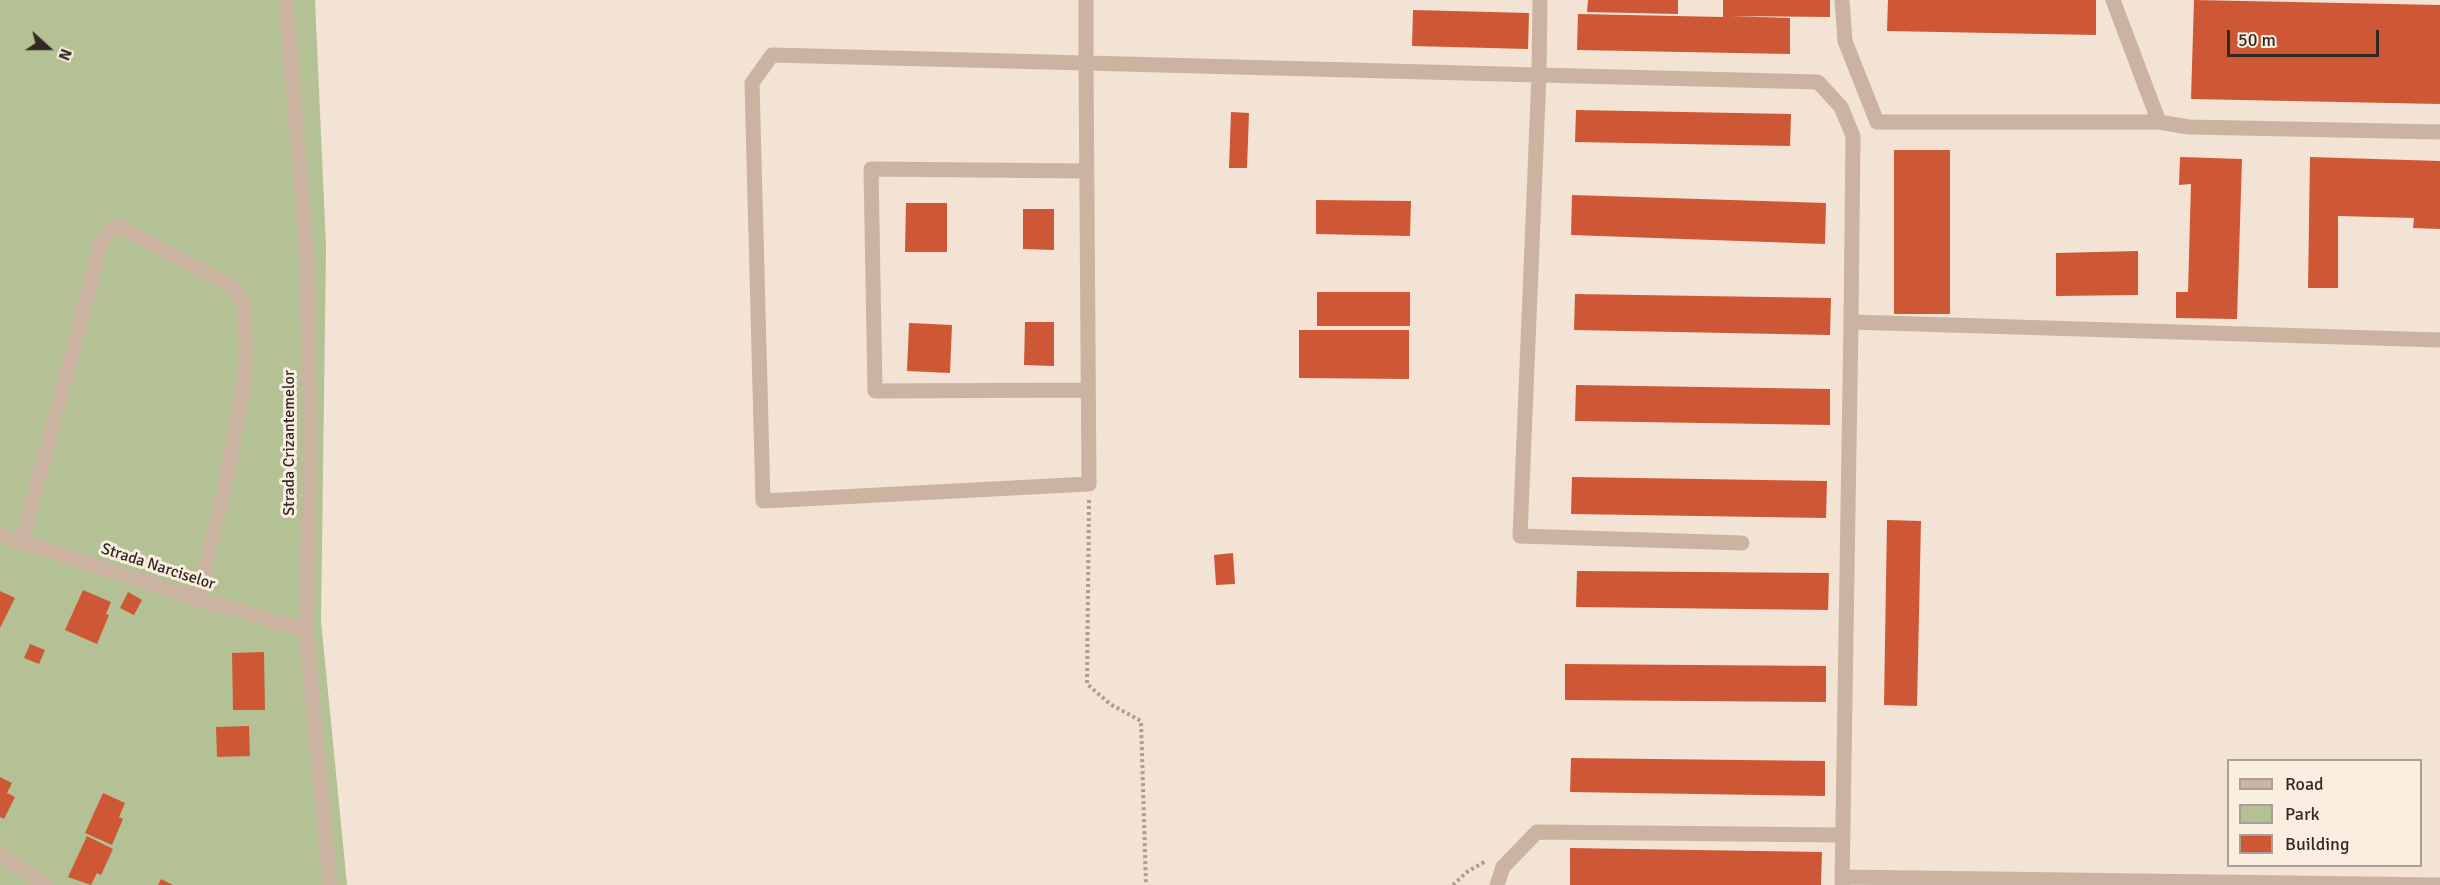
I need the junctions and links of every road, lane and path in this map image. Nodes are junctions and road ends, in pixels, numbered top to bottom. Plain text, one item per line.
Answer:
1 (286, 0) edge
2 (1086, 0) edge
3 (1540, 0) edge
4 (1842, 0) edge
5 (2113, 0) edge
6 (1086, 63) junction
7 (1539, 75) junction
8 (2159, 122) junction
9 (2440, 132) edge
10 (1087, 171) junction
11 (1851, 322) junction
12 (2440, 340) edge
13 (1088, 390) junction
14 (1089, 484) junction
15 (0, 535) edge
16 (22, 542) junction
17 (1742, 543) dead end
18 (197, 599) junction
19 (306, 630) junction
20 (1843, 835) junction
21 (0, 854) edge
22 (1842, 881) edge
23 (45, 885) edge
24 (330, 885) edge
25 (1146, 885) edge
26 (1497, 885) edge
27 (2440, 885) edge

1 - 19 street, Strada Crizantemelor
2 - 6 street
3 - 7 street
4 - 8 street
5 - 8 street
6 - 7 street
6 - 10 street
6 - 14 street
7 - 11 street
7 - 17 street
8 - 9 street
10 - 13 street
10 - 13 street
11 - 12 street
11 - 20 street
13 - 14 street
14 - 25 path
15 - 16 street, Strada Narciselor
16 - 18 street, Strada Narciselor
16 - 18 street
18 - 19 street, Strada Narciselor
19 - 24 street, Strada Crizantemelor
20 - 22 street
20 - 26 street
21 - 23 street
22 - 27 street

